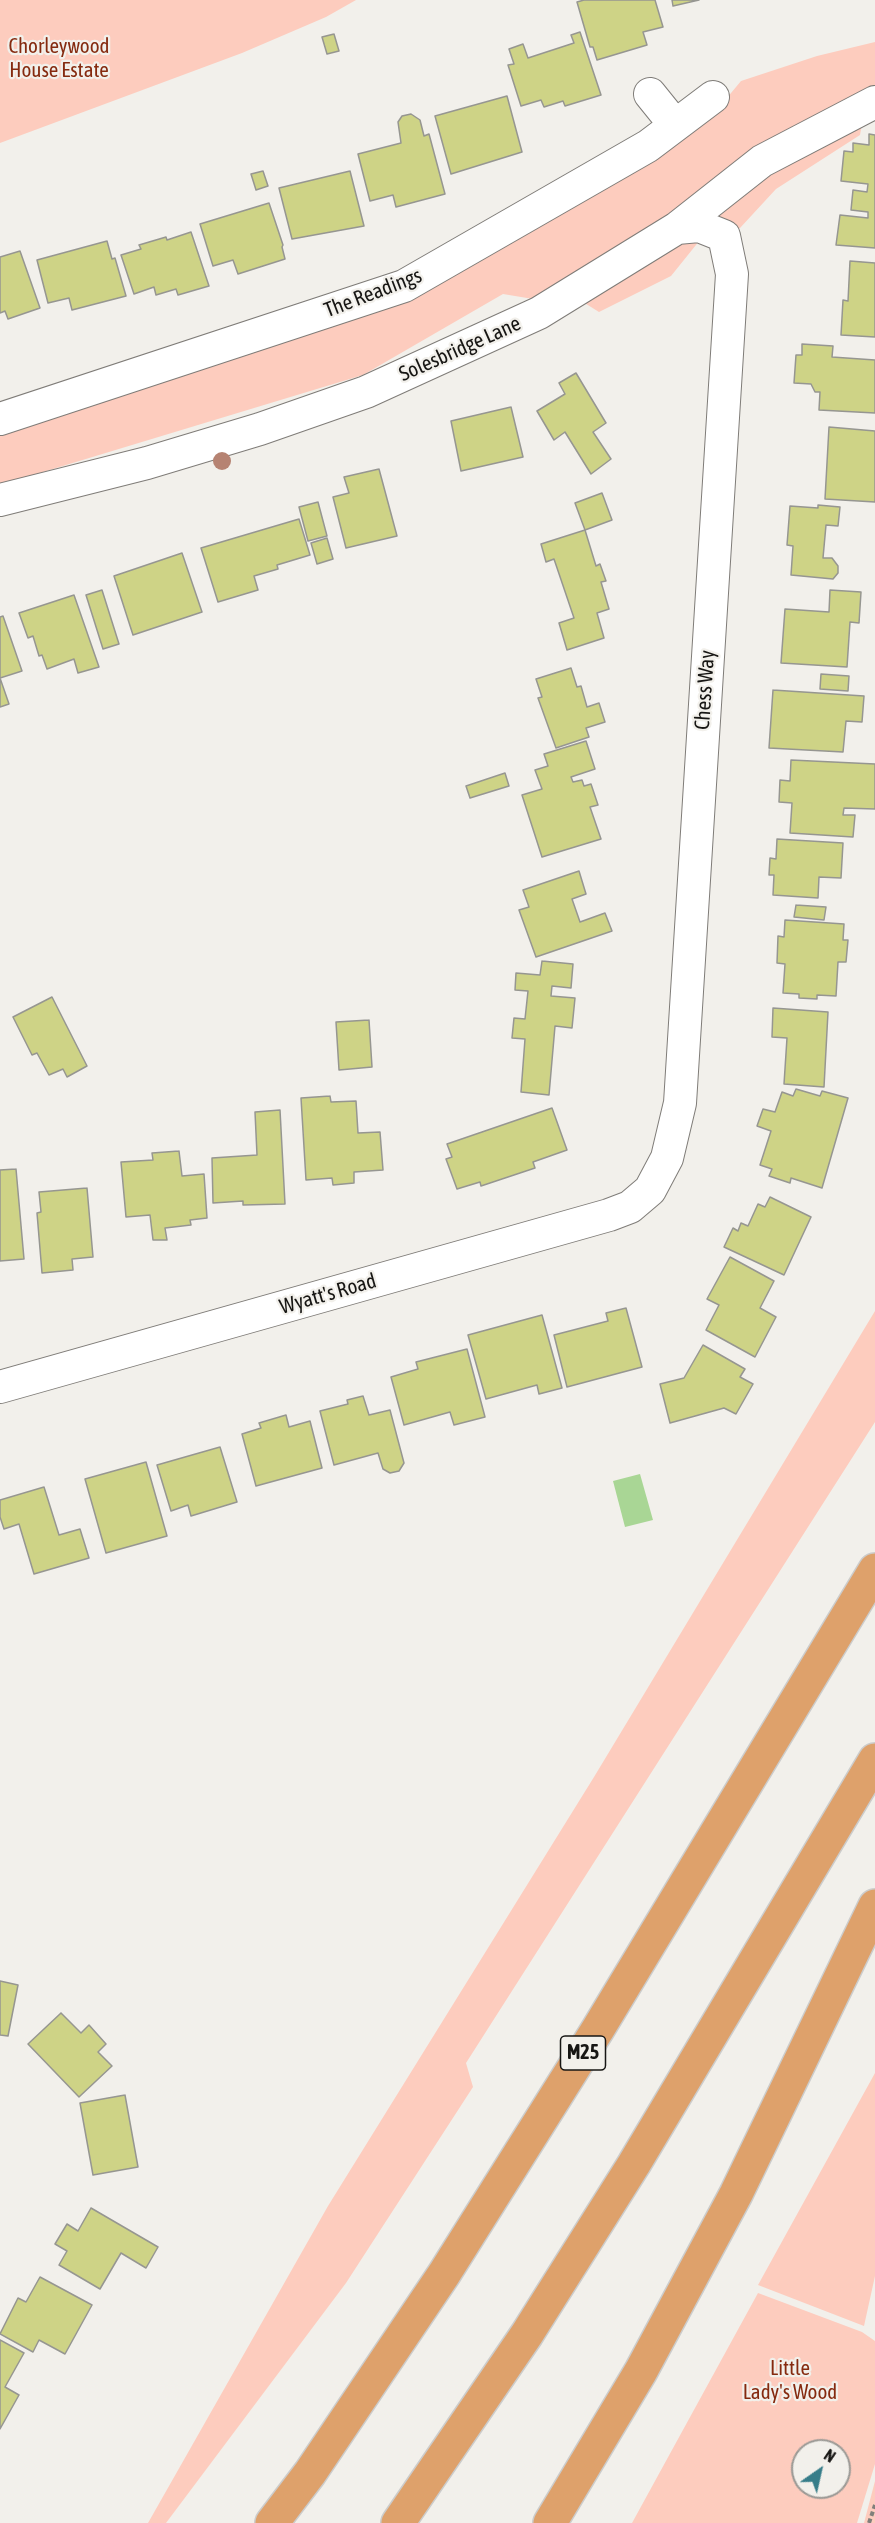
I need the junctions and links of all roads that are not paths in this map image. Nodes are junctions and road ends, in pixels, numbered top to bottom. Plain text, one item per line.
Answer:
1 (650, 94) dead end
2 (713, 97) dead end
3 (875, 102) edge
4 (675, 125) junction
5 (677, 228) junction
6 (0, 419) edge
7 (0, 500) edge
8 (650, 1190) joint
9 (0, 1387) edge
10 (875, 1570) edge
11 (875, 1760) edge
12 (875, 1906) edge
13 (272, 2523) edge
14 (398, 2523) edge
15 (550, 2523) edge

1 - 4 street
2 - 4 street, The Readings
3 - 5 street, Solesbridge Lane
4 - 6 street, The Readings
5 - 7 street, Solesbridge Lane
5 - 8 street, Chess Way
8 - 9 street, Wyatt's Road
10 - 13 highway, M25
11 - 14 highway
12 - 15 highway

